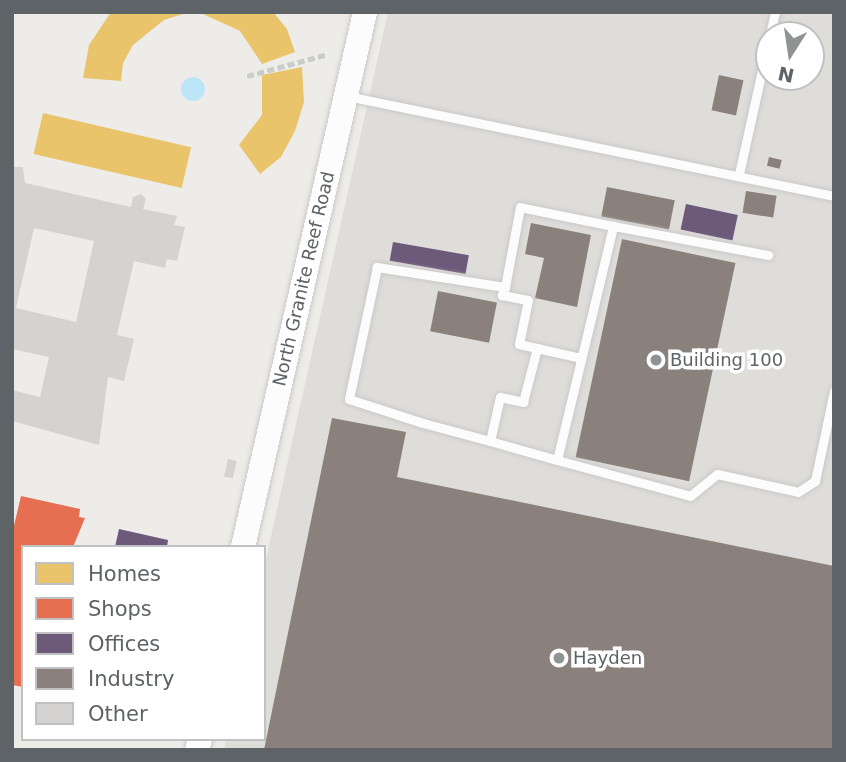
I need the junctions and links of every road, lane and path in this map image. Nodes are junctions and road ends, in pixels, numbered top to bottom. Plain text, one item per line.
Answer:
1 (365, 12) edge
2 (328, 54) dead end
3 (247, 76) dead end
4 (757, 91) edge
5 (346, 96) junction
6 (739, 174) junction
7 (834, 196) edge
8 (613, 226) junction
9 (768, 256) dead end
10 (505, 287) junction
11 (537, 348) junction
12 (581, 358) junction
13 (834, 391) edge
14 (490, 441) junction
15 (557, 460) junction
16 (243, 545) edge

1 - 5 street, North Granite Reef Road
2 - 3 path
4 - 6 lane
5 - 6 lane
5 - 16 street, North Granite Reef Road
6 - 7 lane
8 - 9 lane
8 - 10 lane
8 - 12 lane
10 - 11 lane
10 - 14 lane
11 - 12 lane
11 - 14 lane
12 - 15 lane
13 - 15 lane
14 - 15 lane

